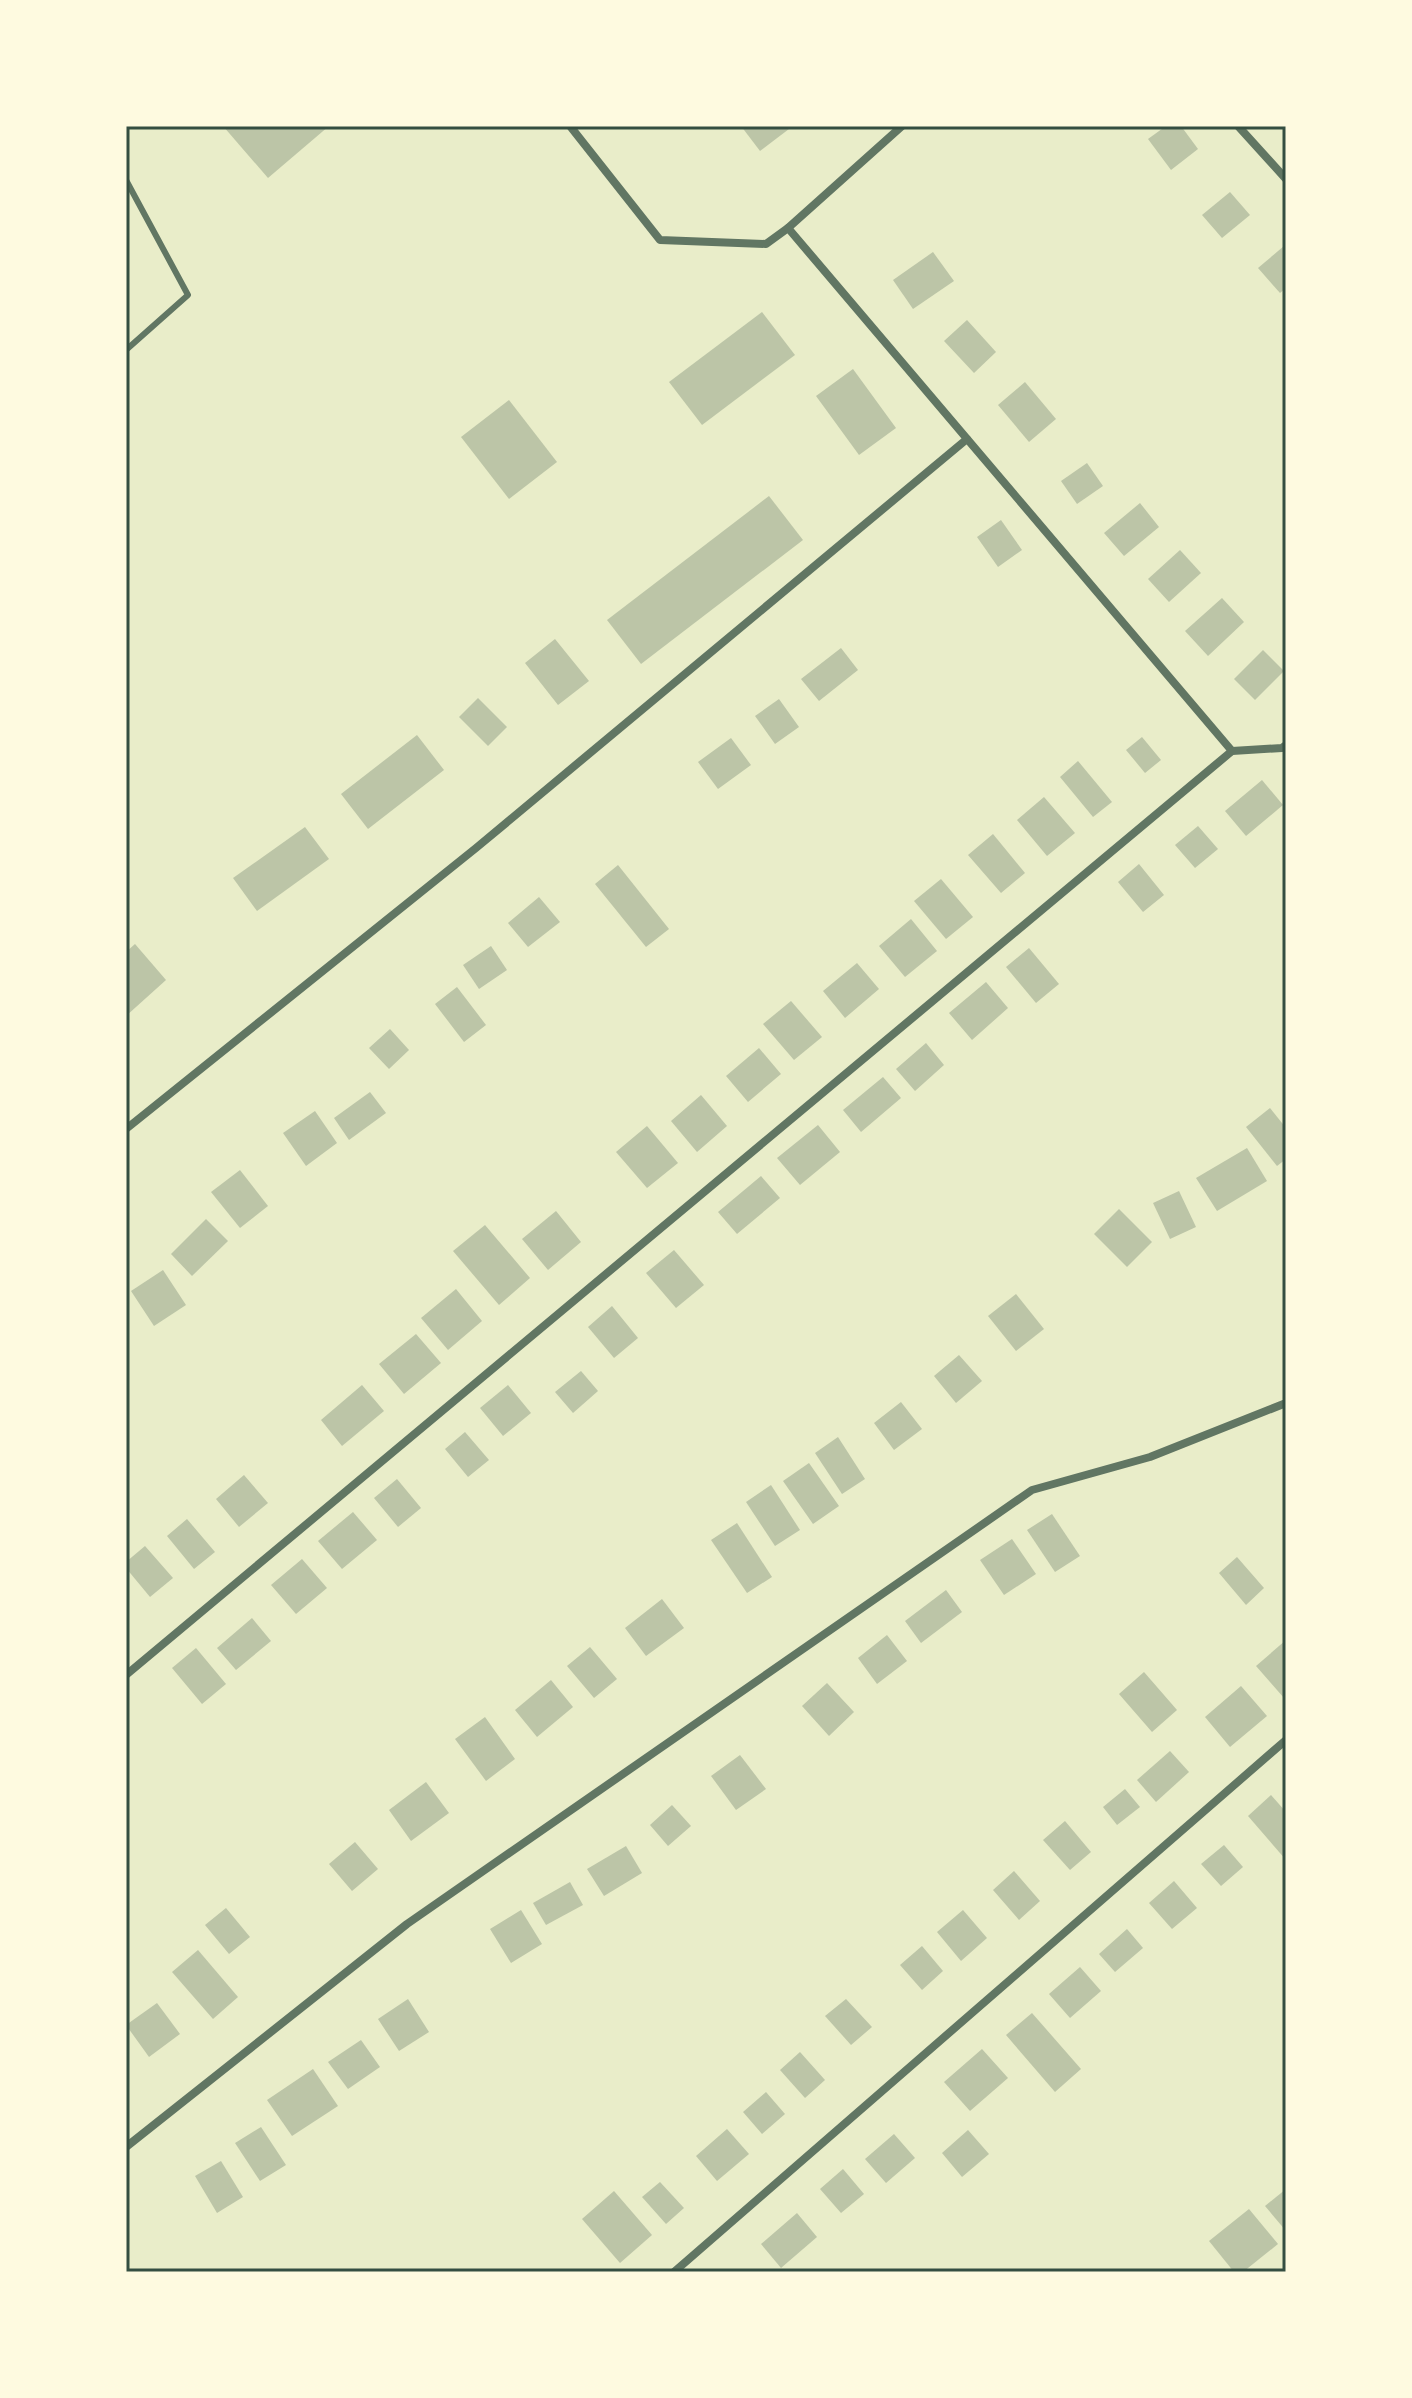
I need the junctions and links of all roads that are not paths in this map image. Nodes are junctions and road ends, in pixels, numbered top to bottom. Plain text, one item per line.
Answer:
1 (570, 126) edge
2 (902, 126) edge
3 (1238, 126) edge
4 (1286, 179) edge
5 (126, 180) edge
6 (788, 228) junction
7 (126, 350) edge
8 (967, 439) junction
9 (1286, 745) edge
10 (1232, 751) junction
11 (126, 1129) edge
12 (1286, 1403) edge
13 (126, 1675) edge
14 (1286, 1740) edge
15 (126, 2147) edge
16 (674, 2272) edge

1 - 6 street
2 - 6 street
3 - 4 street
5 - 7 lane
6 - 8 street
8 - 10 street
8 - 11 street
9 - 10 street
10 - 13 street
12 - 15 street
14 - 16 street

